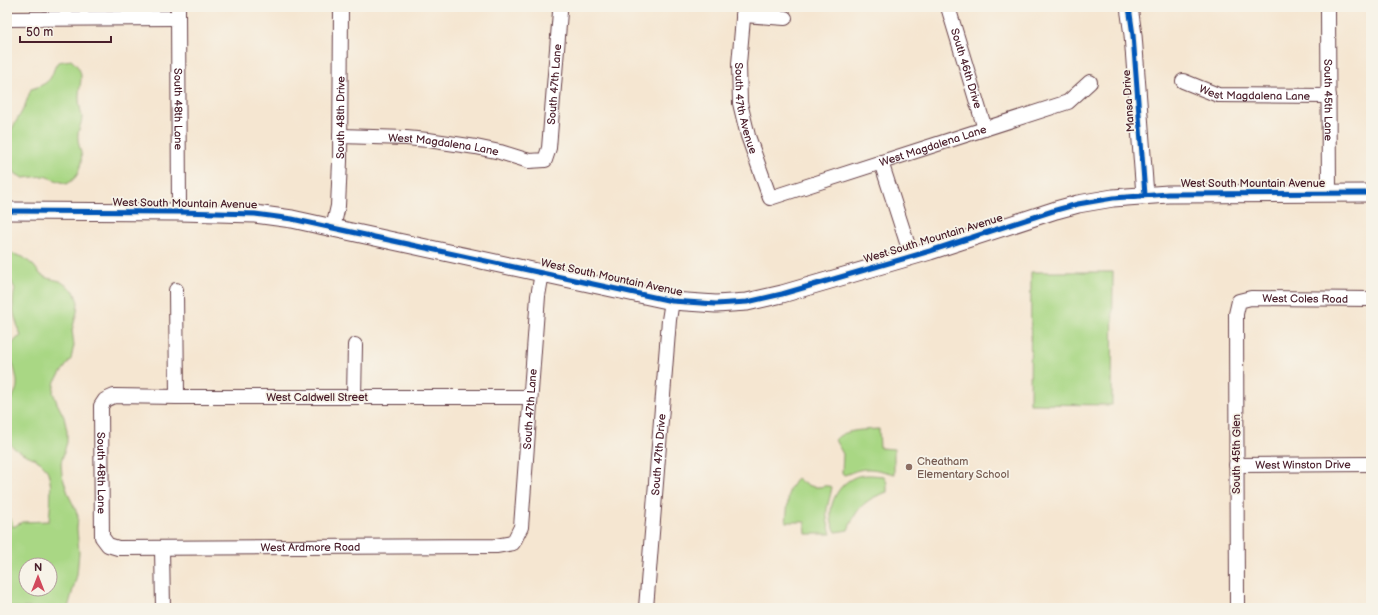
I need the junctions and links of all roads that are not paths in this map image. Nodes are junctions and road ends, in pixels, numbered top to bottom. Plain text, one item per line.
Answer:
1 (341, 7) edge
2 (559, 7) edge
3 (948, 7) edge
4 (1129, 7) edge
5 (1328, 7) edge
6 (743, 11) edge
7 (178, 13) edge
8 (785, 18) dead end
9 (7, 19) edge
10 (1090, 82) dead end
11 (1183, 82) dead end
12 (1328, 96) junction
13 (985, 129) junction
14 (340, 136) junction
15 (544, 160) joint
16 (880, 162) junction
17 (1329, 193) junction
18 (1371, 193) edge
19 (1145, 195) junction
20 (770, 198) joint
21 (7, 211) edge
22 (179, 212) junction
23 (333, 228) junction
24 (911, 255) junction
25 (542, 273) junction
26 (176, 290) dead end
27 (1371, 299) edge
28 (672, 301) junction
29 (1239, 301) joint
30 (355, 345) dead end
31 (177, 397) junction
32 (354, 397) junction
33 (530, 397) junction
34 (105, 400) joint
35 (1371, 464) edge
36 (1236, 465) junction
37 (513, 543) joint
38 (108, 545) joint
39 (162, 548) junction
40 (163, 608) edge
41 (646, 608) edge
42 (1237, 608) edge

1 - 14 street, South 48th Drive
2 - 15 street, South 47th Lane
3 - 13 street, South 46th Drive
4 - 19 street, Mansa Drive
5 - 12 street, South 45th Lane
6 - 8 street, South 47th Avenue
6 - 20 street, South 47th Avenue
7 - 9 street
7 - 22 street, South 48th Lane
10 - 13 street, West Magdalena Lane
11 - 12 street, West Magdalena Lane
12 - 17 street, South 45th Lane
13 - 16 street, West Magdalena Lane
14 - 15 street, West Magdalena Lane
14 - 23 street, South 48th Drive
16 - 20 street, West Magdalena Lane
16 - 24 street
17 - 18 street, West South Mountain Avenue
17 - 19 street, West South Mountain Avenue
19 - 24 street, West South Mountain Avenue
21 - 22 street, West South Mountain Avenue
22 - 23 street, West South Mountain Avenue
23 - 25 street, West South Mountain Avenue
24 - 28 street, West South Mountain Avenue
25 - 28 street, West South Mountain Avenue
25 - 33 street, South 47th Lane
26 - 31 street
27 - 29 street, West Coles Road
28 - 41 street, South 47th Drive
29 - 36 street, South 45th Glen
30 - 32 street
31 - 32 street, West Caldwell Street
31 - 34 street, West Caldwell Street
32 - 33 street, West Caldwell Street
33 - 37 street, South 47th Lane
34 - 38 street, South 48th Lane
35 - 36 street, West Winston Drive
36 - 42 street, South 45th Glen
37 - 39 street, West Ardmore Road
38 - 39 street, West Ardmore Road
39 - 40 street

